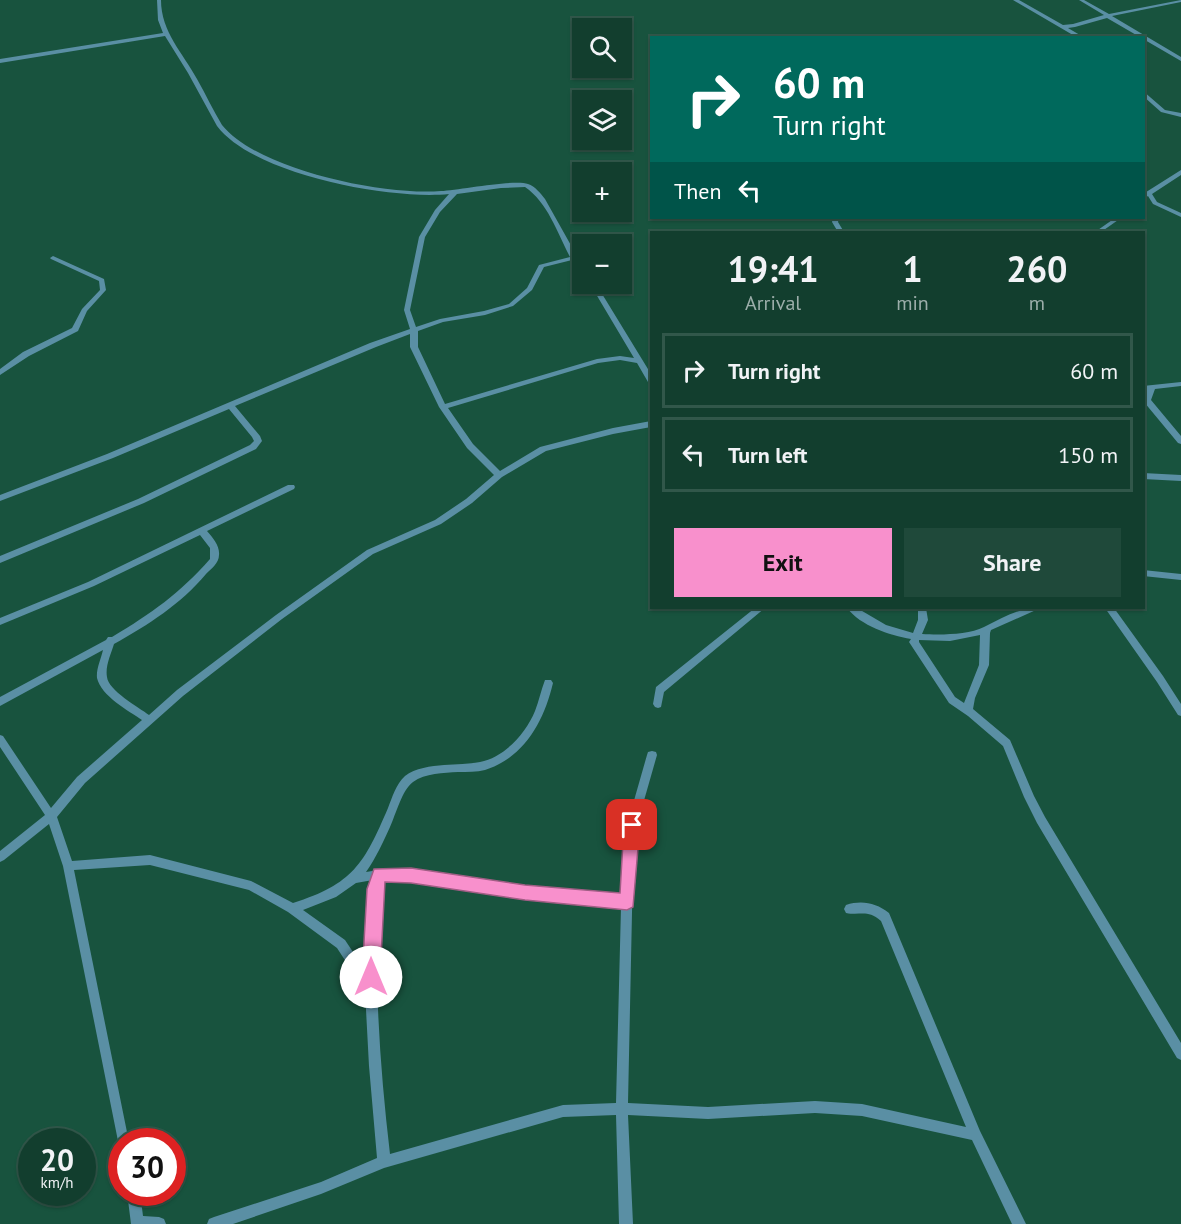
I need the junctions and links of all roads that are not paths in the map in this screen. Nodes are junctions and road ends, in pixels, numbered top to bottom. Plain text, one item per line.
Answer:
1 (159, 0) edge
2 (1015, 0) edge
3 (1081, 0) edge
4 (1181, 1) edge
5 (1107, 16) junction
6 (1064, 26) junction
7 (166, 34) junction
8 (1080, 36) edge
9 (1141, 36) edge
10 (1145, 38) edge
11 (1181, 59) edge
12 (0, 61) edge
13 (1145, 95) edge
14 (1181, 115) edge
15 (1181, 172) edge
16 (455, 192) junction
17 (1146, 195) edge
18 (1145, 202) edge
19 (1155, 203) junction
20 (1181, 215) edge
21 (1117, 219) edge
22 (1099, 231) edge
23 (53, 258) dead end
24 (572, 258) joint
25 (599, 294) edge
26 (414, 331) junction
27 (638, 361) junction
28 (0, 373) edge
29 (650, 379) edge
30 (1181, 384) edge
31 (1147, 389) edge
32 (231, 406) junction
33 (443, 407) junction
34 (650, 424) edge
35 (1181, 441) edge
36 (499, 475) junction
37 (1145, 476) edge
38 (1181, 478) edge
39 (291, 488) dead end
40 (0, 498) edge
41 (202, 531) junction
42 (0, 560) edge
43 (1145, 573) edge
44 (1181, 577) edge
45 (760, 609) edge
46 (852, 609) edge
47 (922, 609) edge
48 (1031, 609) edge
49 (1109, 609) edge
50 (0, 622) edge
51 (987, 630) junction
52 (915, 637) junction
53 (111, 640) junction
54 (548, 683) dead end
55 (0, 702) edge
56 (658, 704) dead end
57 (1181, 712) edge
58 (971, 713) junction
59 (149, 720) junction
60 (0, 739) edge
61 (652, 755) dead end
62 (51, 816) junction
63 (0, 857) edge
64 (68, 866) junction
65 (380, 875) junction
66 (355, 878) junction
67 (627, 902) junction
68 (292, 908) junction
69 (850, 909) dead end
70 (371, 989) junction
71 (1181, 1054) edge
72 (622, 1109) junction
73 (120, 1128) edge
74 (976, 1135) junction
75 (384, 1162) junction
76 (135, 1206) edge
77 (138, 1223) edge
78 (159, 1224) edge
79 (214, 1224) edge
80 (626, 1224) edge
81 (1019, 1224) edge

1 - 7 street
2 - 6 street
3 - 5 street
4 - 5 street
5 - 6 street
5 - 9 street
6 - 8 street
7 - 12 street
7 - 16 street
10 - 11 street
13 - 14 street
15 - 17 street
16 - 24 street
16 - 26 street
17 - 19 street
18 - 19 street
19 - 20 street
21 - 22 street
23 - 28 street
24 - 26 street
25 - 27 street
26 - 32 street
26 - 33 street
27 - 29 street
27 - 33 street
30 - 31 street
31 - 35 street
32 - 40 street
32 - 42 street
33 - 36 street
34 - 36 street
36 - 59 street
37 - 38 street
39 - 41 street
41 - 50 street
41 - 53 street
43 - 44 street
45 - 56 street
46 - 52 street
47 - 52 street
48 - 51 street
49 - 57 street
51 - 52 street
51 - 58 street
52 - 58 street
53 - 55 street
53 - 59 street
54 - 66 street
58 - 71 street
59 - 62 street
60 - 62 street
61 - 67 street
62 - 63 street
62 - 64 street
64 - 68 street
64 - 73 street
65 - 66 street
65 - 67 street
65 - 70 street
66 - 68 street
67 - 72 street
68 - 70 street
69 - 74 street
70 - 75 street
72 - 74 street
72 - 75 street
72 - 80 street
74 - 81 street
75 - 79 street
76 - 77 street
77 - 78 street

